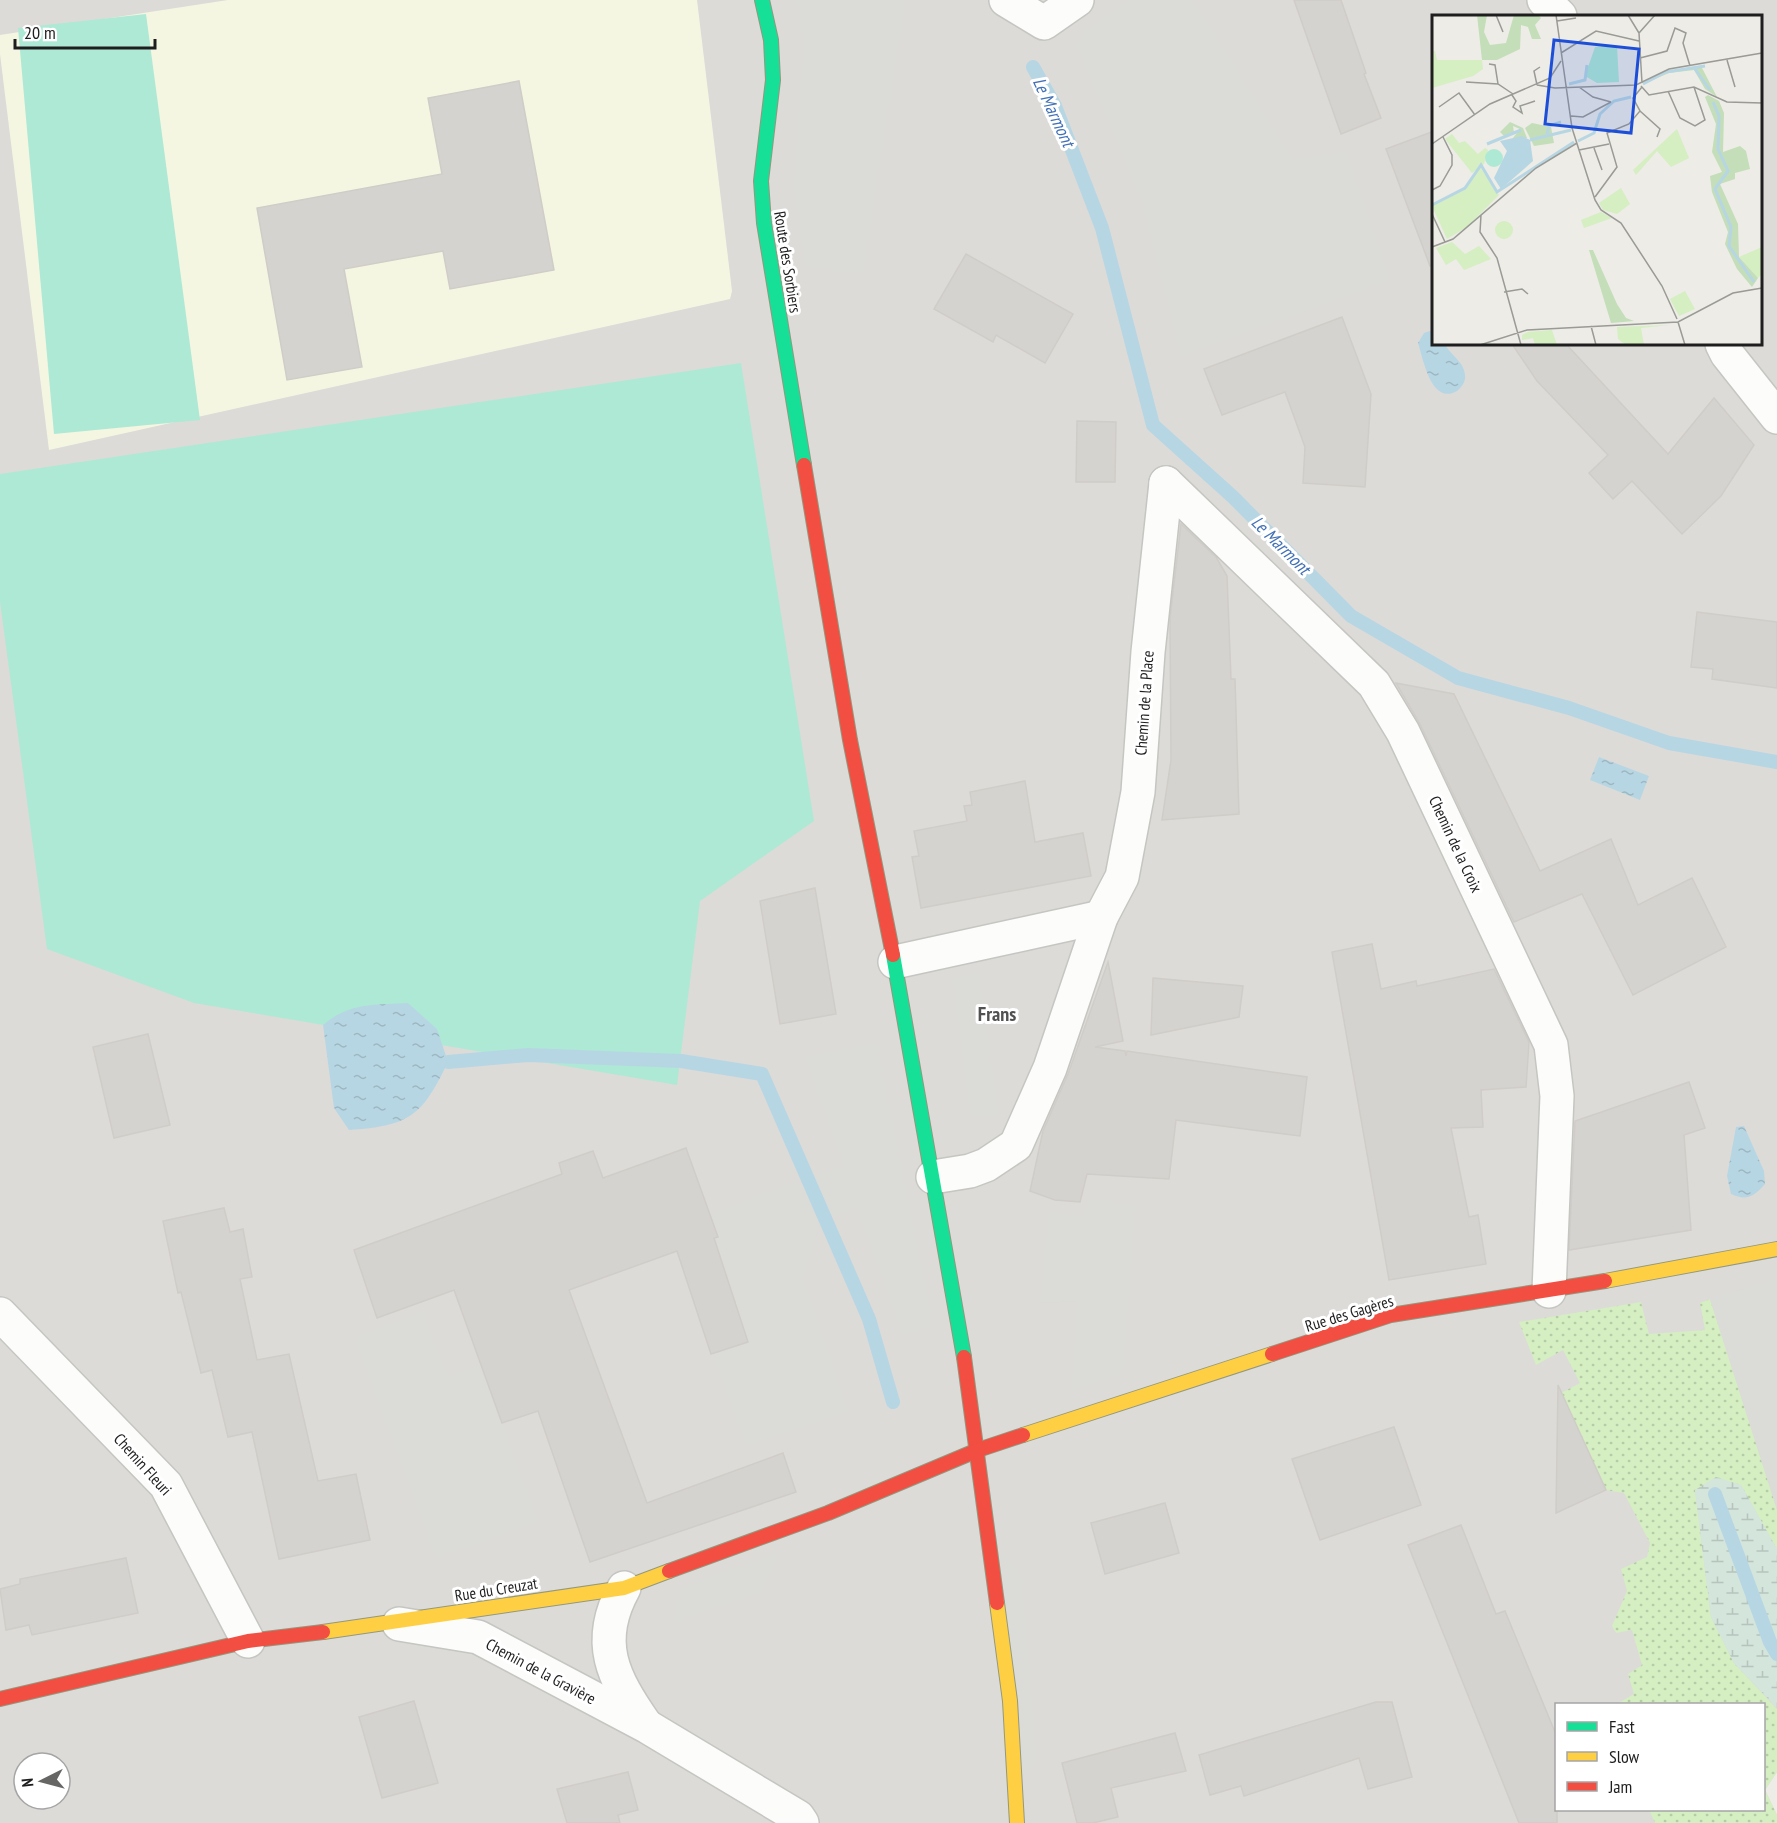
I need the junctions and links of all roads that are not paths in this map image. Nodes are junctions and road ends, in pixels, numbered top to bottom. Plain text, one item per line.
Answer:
1 (762, 0) edge
2 (1006, 0) edge
3 (1077, 0) edge
4 (1544, 0) edge
5 (1559, 15) edge
6 (1722, 345) edge
7 (1777, 417) edge
8 (1166, 483) joint
9 (1101, 917) junction
10 (895, 962) junction
11 (933, 1177) junction
12 (1777, 1249) edge
13 (1549, 1292) junction
14 (0, 1314) edge
15 (978, 1450) junction
16 (624, 1588) junction
17 (394, 1623) junction
18 (248, 1641) junction
19 (0, 1699) edge
20 (648, 1727) junction
21 (802, 1823) edge
22 (1017, 1823) edge

1 - 10 street, Route des Sorbiers
2 - 3 street
4 - 5 street
6 - 7 street
8 - 9 street, Chemin de la Place
8 - 13 street, Chemin de la Croix
9 - 10 street
9 - 11 street, Chemin de la Place
10 - 11 street, Route des Sorbiers
11 - 15 street, Route des Sorbiers
12 - 13 street, Rue des Gagères
13 - 15 street, Rue des Gagères
14 - 18 street, Chemin Fleuri
15 - 16 street, Rue du Creuzat
15 - 22 street, Route des Sorbiers
16 - 17 street, Rue du Creuzat
16 - 20 street, Chemin de la Gravière
17 - 18 street, Rue du Creuzat
17 - 20 street, Chemin de la Gravière
18 - 19 street, Rue du Creuzat
20 - 21 street, Chemin de la Gravière

